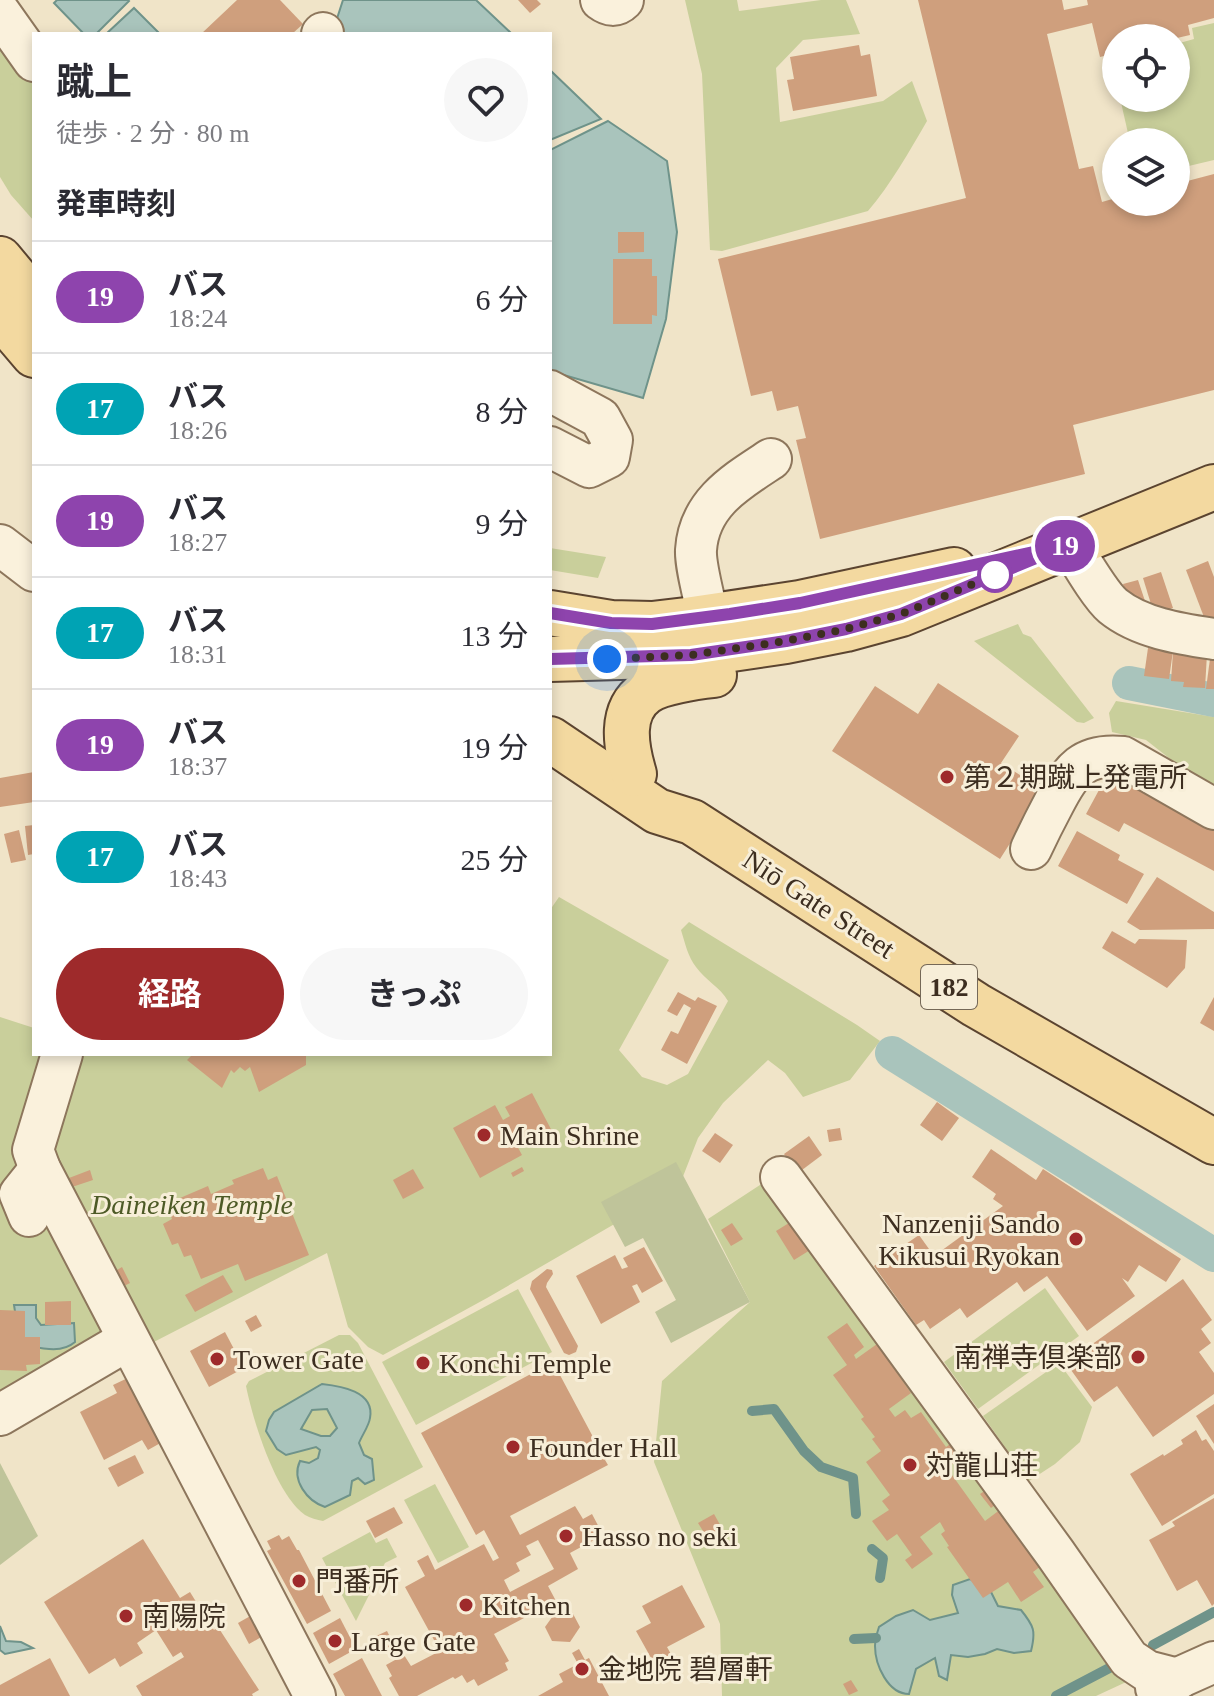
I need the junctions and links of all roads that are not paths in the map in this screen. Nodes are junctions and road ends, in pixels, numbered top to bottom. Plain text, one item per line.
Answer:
1 (601, 0) edge
2 (623, 0) edge
3 (0, 13) edge
4 (32, 58) edge
5 (0, 259) edge
6 (32, 298) edge
7 (0, 315) edge
8 (32, 353) edge
9 (552, 392) edge
10 (552, 448) edge
11 (771, 459) dead end
12 (1210, 483) edge
13 (1070, 544) junction
14 (0, 545) edge
15 (32, 569) edge
16 (552, 613) edge
17 (708, 617) junction
18 (1214, 639) edge
19 (552, 659) edge
20 (552, 713) edge
21 (552, 740) edge
22 (634, 774) junction
23 (1214, 809) edge
24 (692, 822) junction
25 (1031, 849) dead end
26 (61, 1056) edge
27 (1214, 1142) edge
28 (40, 1169) junction
29 (781, 1177) dead end
30 (29, 1216) dead end
31 (128, 1340) junction
32 (0, 1415) edge
33 (1214, 1662) edge
34 (1178, 1679) junction
35 (315, 1696) edge
36 (1138, 1696) edge

1 - 2 street
3 - 4 street
5 - 6 main road
7 - 8 main road
9 - 10 street
11 - 17 street
12 - 13 main road
13 - 17 main road
13 - 18 street
13 - 19 main road
13 - 22 main road
14 - 15 street
16 - 17 main road
20 - 22 main road, 182
21 - 24 main road, Niō Gate Street / 182
22 - 24 main road, 182
23 - 25 street
24 - 27 main road, Niō Gate Street / 182
26 - 28 street
28 - 30 street
28 - 31 street
29 - 34 street
31 - 32 street
31 - 35 street
33 - 34 street
34 - 36 street

